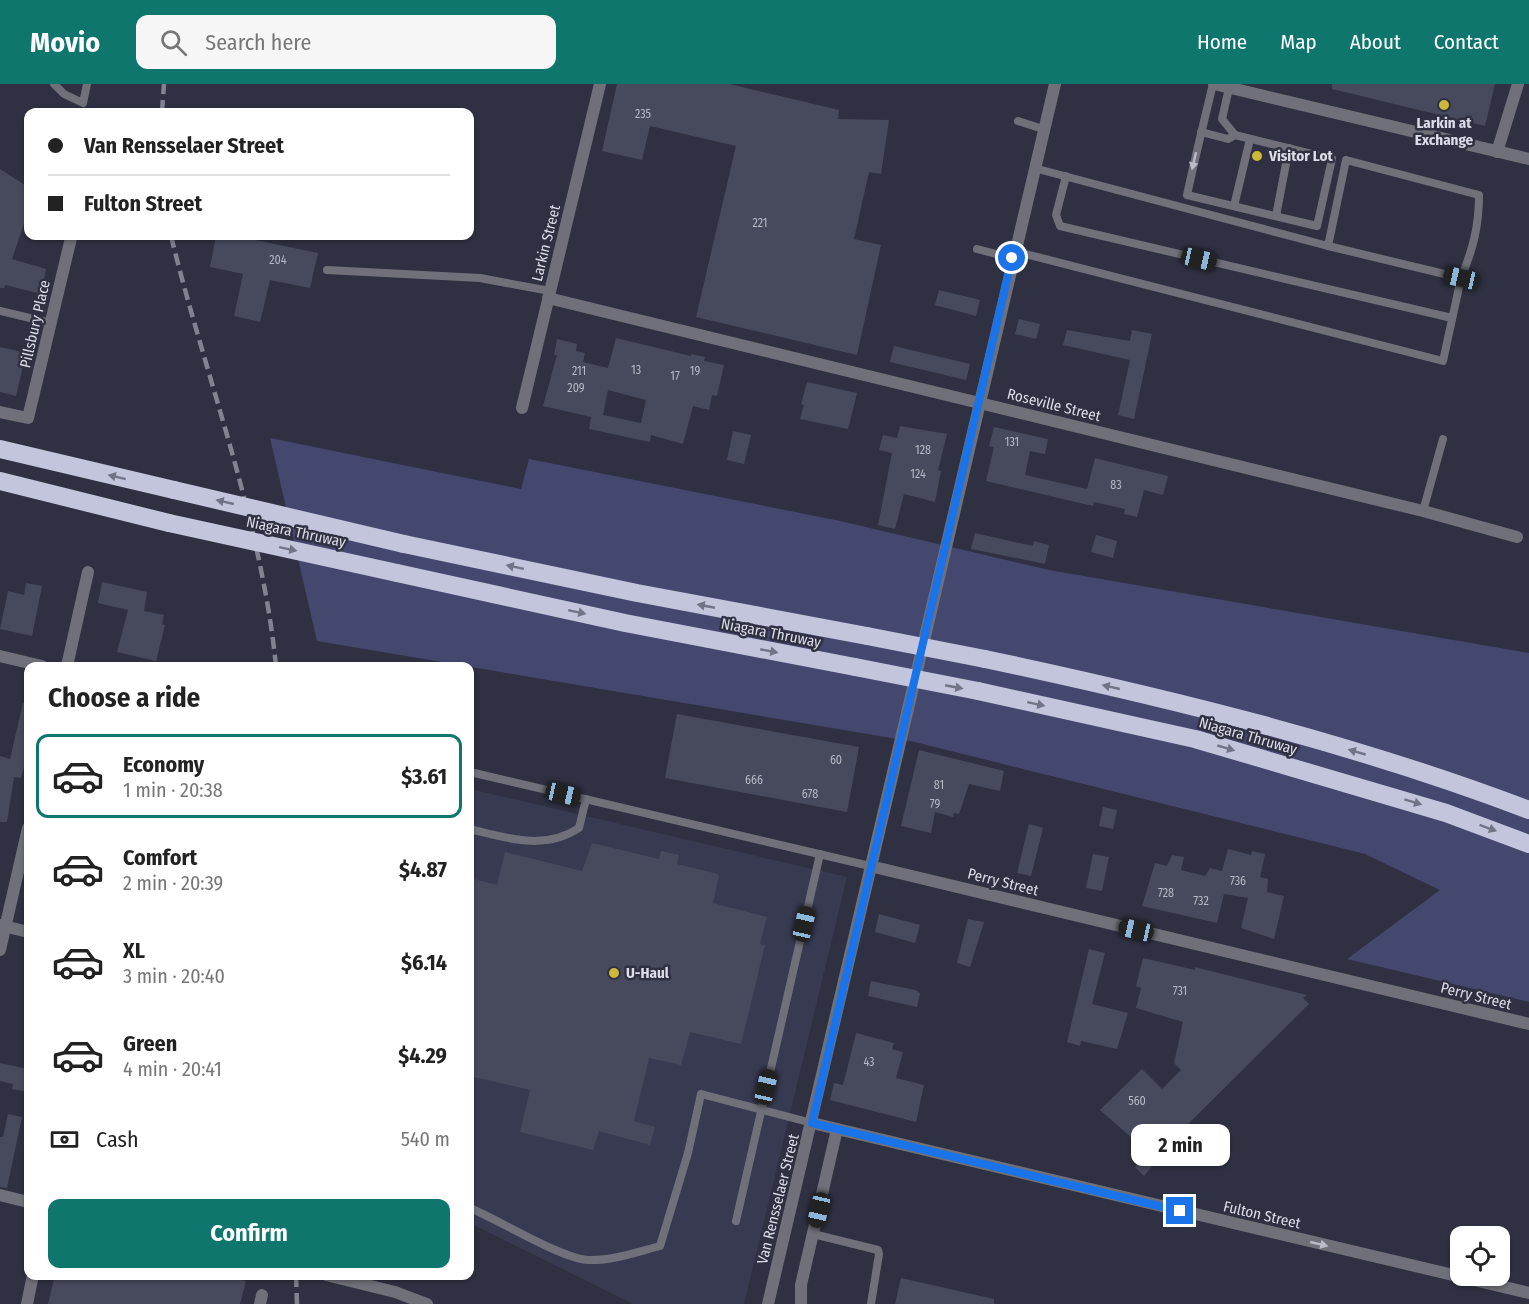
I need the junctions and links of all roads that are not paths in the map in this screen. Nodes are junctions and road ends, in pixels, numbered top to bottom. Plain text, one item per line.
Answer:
1 (54, 84) edge
2 (87, 84) edge
3 (598, 84) edge
4 (1055, 84) edge
5 (1214, 84) edge
6 (1518, 84) edge
7 (1229, 88) junction
8 (1018, 121) dead end
9 (1044, 129) junction
10 (1201, 132) junction
11 (1235, 135) junction
12 (1250, 139) junction
13 (1289, 148) junction
14 (1497, 152) junction
15 (1529, 159) edge
16 (1034, 168) junction
17 (1066, 176) junction
18 (1234, 206) junction
19 (1276, 216) junction
20 (71, 240) edge
21 (1328, 246) junction
22 (977, 249) dead end
23 (1013, 255) junction
24 (327, 270) dead end
25 (1461, 278) junction
26 (549, 295) junction
27 (0, 311) edge
28 (1452, 318) junction
29 (51, 322) junction
30 (978, 402) junction
31 (522, 408) dead end
32 (0, 412) edge
33 (1443, 439) dead end
34 (0, 448) edge
35 (0, 481) edge
36 (1423, 511) junction
37 (1517, 537) dead end
38 (88, 572) dead end
39 (0, 656) edge
40 (25, 662) edge
41 (68, 662) edge
42 (474, 773) edge
43 (586, 799) junction
44 (1529, 810) edge
45 (474, 830) edge
46 (24, 844) edge
47 (1529, 844) edge
48 (820, 854) junction
49 (870, 866) junction
50 (3, 926) edge
51 (24, 931) edge
52 (0, 950) edge
53 (1529, 1024) edge
54 (760, 1110) junction
55 (812, 1123) junction
56 (837, 1129) junction
57 (0, 1195) edge
58 (24, 1201) edge
59 (474, 1210) edge
60 (736, 1221) dead end
61 (813, 1234) junction
62 (32, 1280) edge
63 (346, 1280) edge
64 (1529, 1293) edge
65 (27, 1304) edge
66 (427, 1304) edge
67 (768, 1304) edge
68 (801, 1304) edge
69 (871, 1304) edge

1 - 2 lane
3 - 26 street, Larkin Street
4 - 9 street, Van Rensselaer Street
5 - 7 street
5 - 10 lane
6 - 14 street
7 - 11 lane
7 - 14 street
8 - 9 lane
9 - 16 street, Van Rensselaer Street
10 - 11 lane
10 -> 18 lane
11 - 12 lane
12 - 13 lane
12 - 18 lane
13 - 19 lane
13 - 19 lane
14 - 15 street
16 - 17 lane
16 - 23 street, Van Rensselaer Street
17 - 21 lane
17 - 28 lane
18 - 19 lane
20 - 29 street, Pillsbury Place
21 - 25 lane
21 - 25 lane
22 - 23 lane
23 - 28 lane
23 - 30 street, Van Rensselaer Street
24 - 26 lane
25 - 28 lane
26 - 30 street, Roseville Street
26 - 31 street, Larkin Street
27 - 29 lane
29 - 32 street, Pillsbury Place
30 - 36 street, Roseville Street
30 - 49 street, Van Rensselaer Street
33 - 36 lane
44 -> 34 highway, Niagara Thruway, bridge
35 -> 47 highway, Niagara Thruway, bridge
36 - 37 street, Roseville Street
38 - 41 street
39 - 40 street
42 - 43 lane, Perry Street
43 - 45 lane
43 - 48 lane, Perry Street
46 - 50 street
48 - 49 lane, Perry Street
48 - 54 lane
49 - 53 street, Perry Street
49 - 55 street, Van Rensselaer Street
50 - 51 street
50 - 52 street
54 - 55 lane
54 - 59 lane
54 - 60 lane
55 - 56 street, Fulton Street
55 - 67 street, Van Rensselaer Street
56 - 61 street
56 -> 64 street, Fulton Street
57 - 58 street
61 - 68 street
61 - 69 lane
62 - 65 street
63 - 66 street

